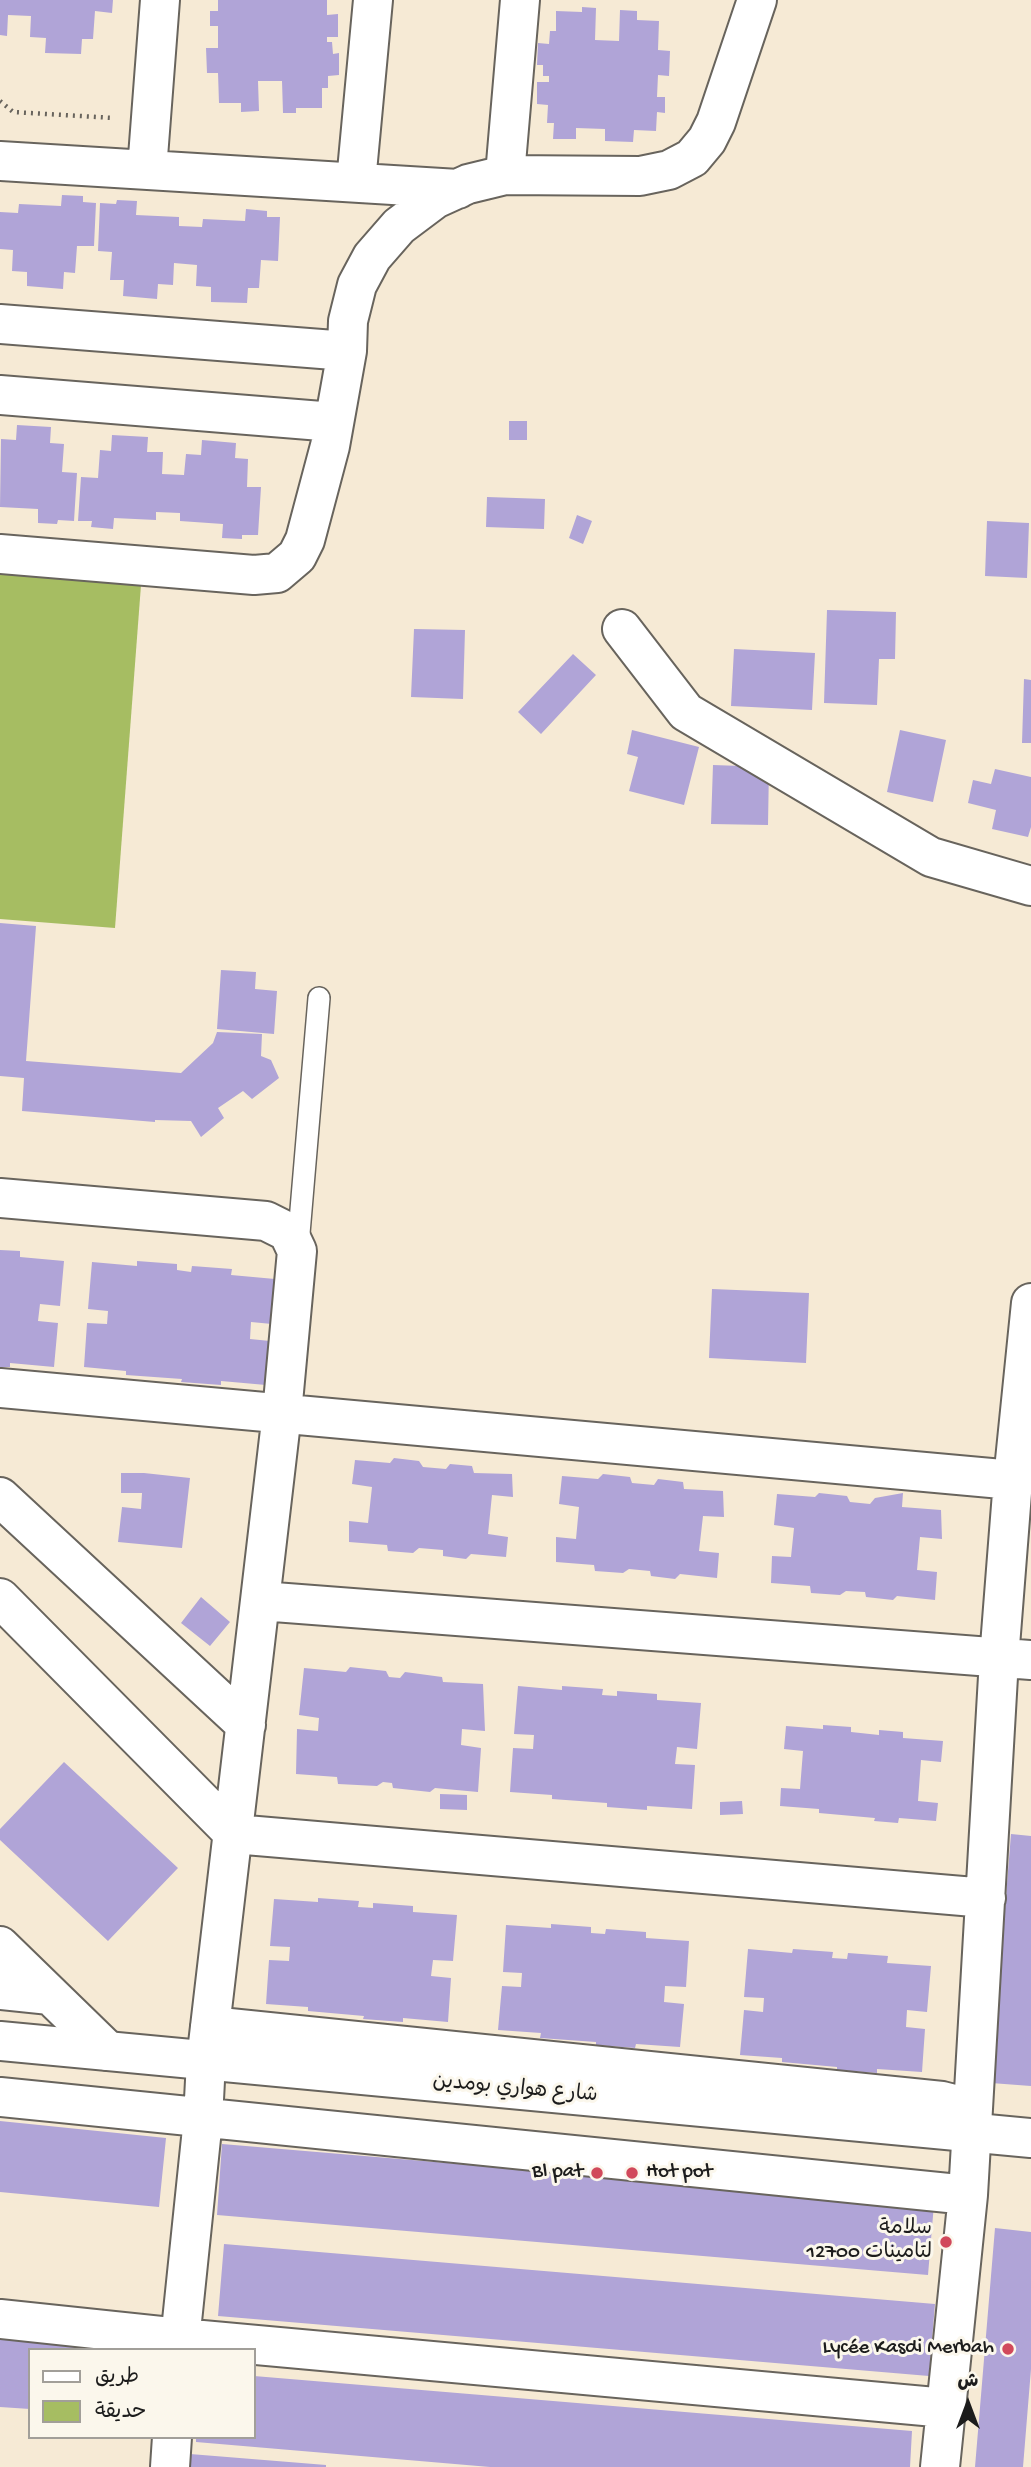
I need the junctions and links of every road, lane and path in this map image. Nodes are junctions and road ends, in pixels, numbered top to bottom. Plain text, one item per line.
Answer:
1 (160, 0) edge
2 (373, 0) edge
3 (520, 0) edge
4 (757, 0) edge
5 (0, 101) edge
6 (150, 120) junction
7 (0, 161) edge
8 (147, 170) junction
9 (505, 175) junction
10 (356, 182) junction
11 (458, 189) junction
12 (0, 324) edge
13 (346, 351) junction
14 (0, 396) edge
15 (334, 422) junction
16 (0, 554) edge
17 (622, 629) dead end
18 (1031, 886) edge
19 (319, 998) dead end
20 (0, 1198) edge
21 (297, 1251) junction
22 (1031, 1303) edge
23 (0, 1388) edge
24 (282, 1413) junction
25 (1013, 1480) junction
26 (0, 1497) edge
27 (0, 1598) edge
28 (261, 1601) junction
29 (1015, 1659) edge
30 (246, 1725) junction
31 (234, 1834) junction
32 (986, 1898) junction
33 (0, 1946) edge
34 (0, 1990) edge
35 (50, 1995) junction
36 (0, 2040) edge
37 (208, 2043) junction
38 (108, 2051) junction
39 (0, 2097) edge
40 (203, 2119) junction
41 (973, 2121) junction
42 (1031, 2138) edge
43 (968, 2195) junction
44 (0, 2319) edge
45 (179, 2344) edge
46 (227, 2348) edge
47 (256, 2350) edge
48 (946, 2408) junction
49 (172, 2439) edge
50 (170, 2467) edge
51 (940, 2467) edge

1 - 6 street
2 - 10 street
3 - 9 street
4 - 9 street
5 - 6 path
6 - 8 street
7 - 8 street
8 - 10 street
9 - 11 street
10 - 11 street
11 - 13 street
12 - 13 street
13 - 15 street
14 - 15 street
15 - 16 street
17 - 18 street
19 - 21 lane
20 - 21 street
21 - 24 street
22 - 25 street
23 - 24 street
24 - 25 street
24 - 28 street
25 - 29 street
26 - 30 street
27 - 31 street
28 - 29 street
28 - 30 street
29 - 32 street
30 - 31 street
31 - 32 street
31 - 37 street
32 - 41 street
33 - 35 street
34 - 35 street
35 - 38 street
36 - 38 street, شارع هواري بومدين
37 - 38 street, شارع هواري بومدين
37 - 40 street
37 - 41 street, شارع هواري بومدين
39 - 40 street
40 - 43 street
40 - 45 street
41 - 42 street, شارع هواري بومدين
41 - 43 street
43 - 48 street
44 - 45 street
45 - 46 street
47 - 48 street
48 - 51 street
49 - 50 street

